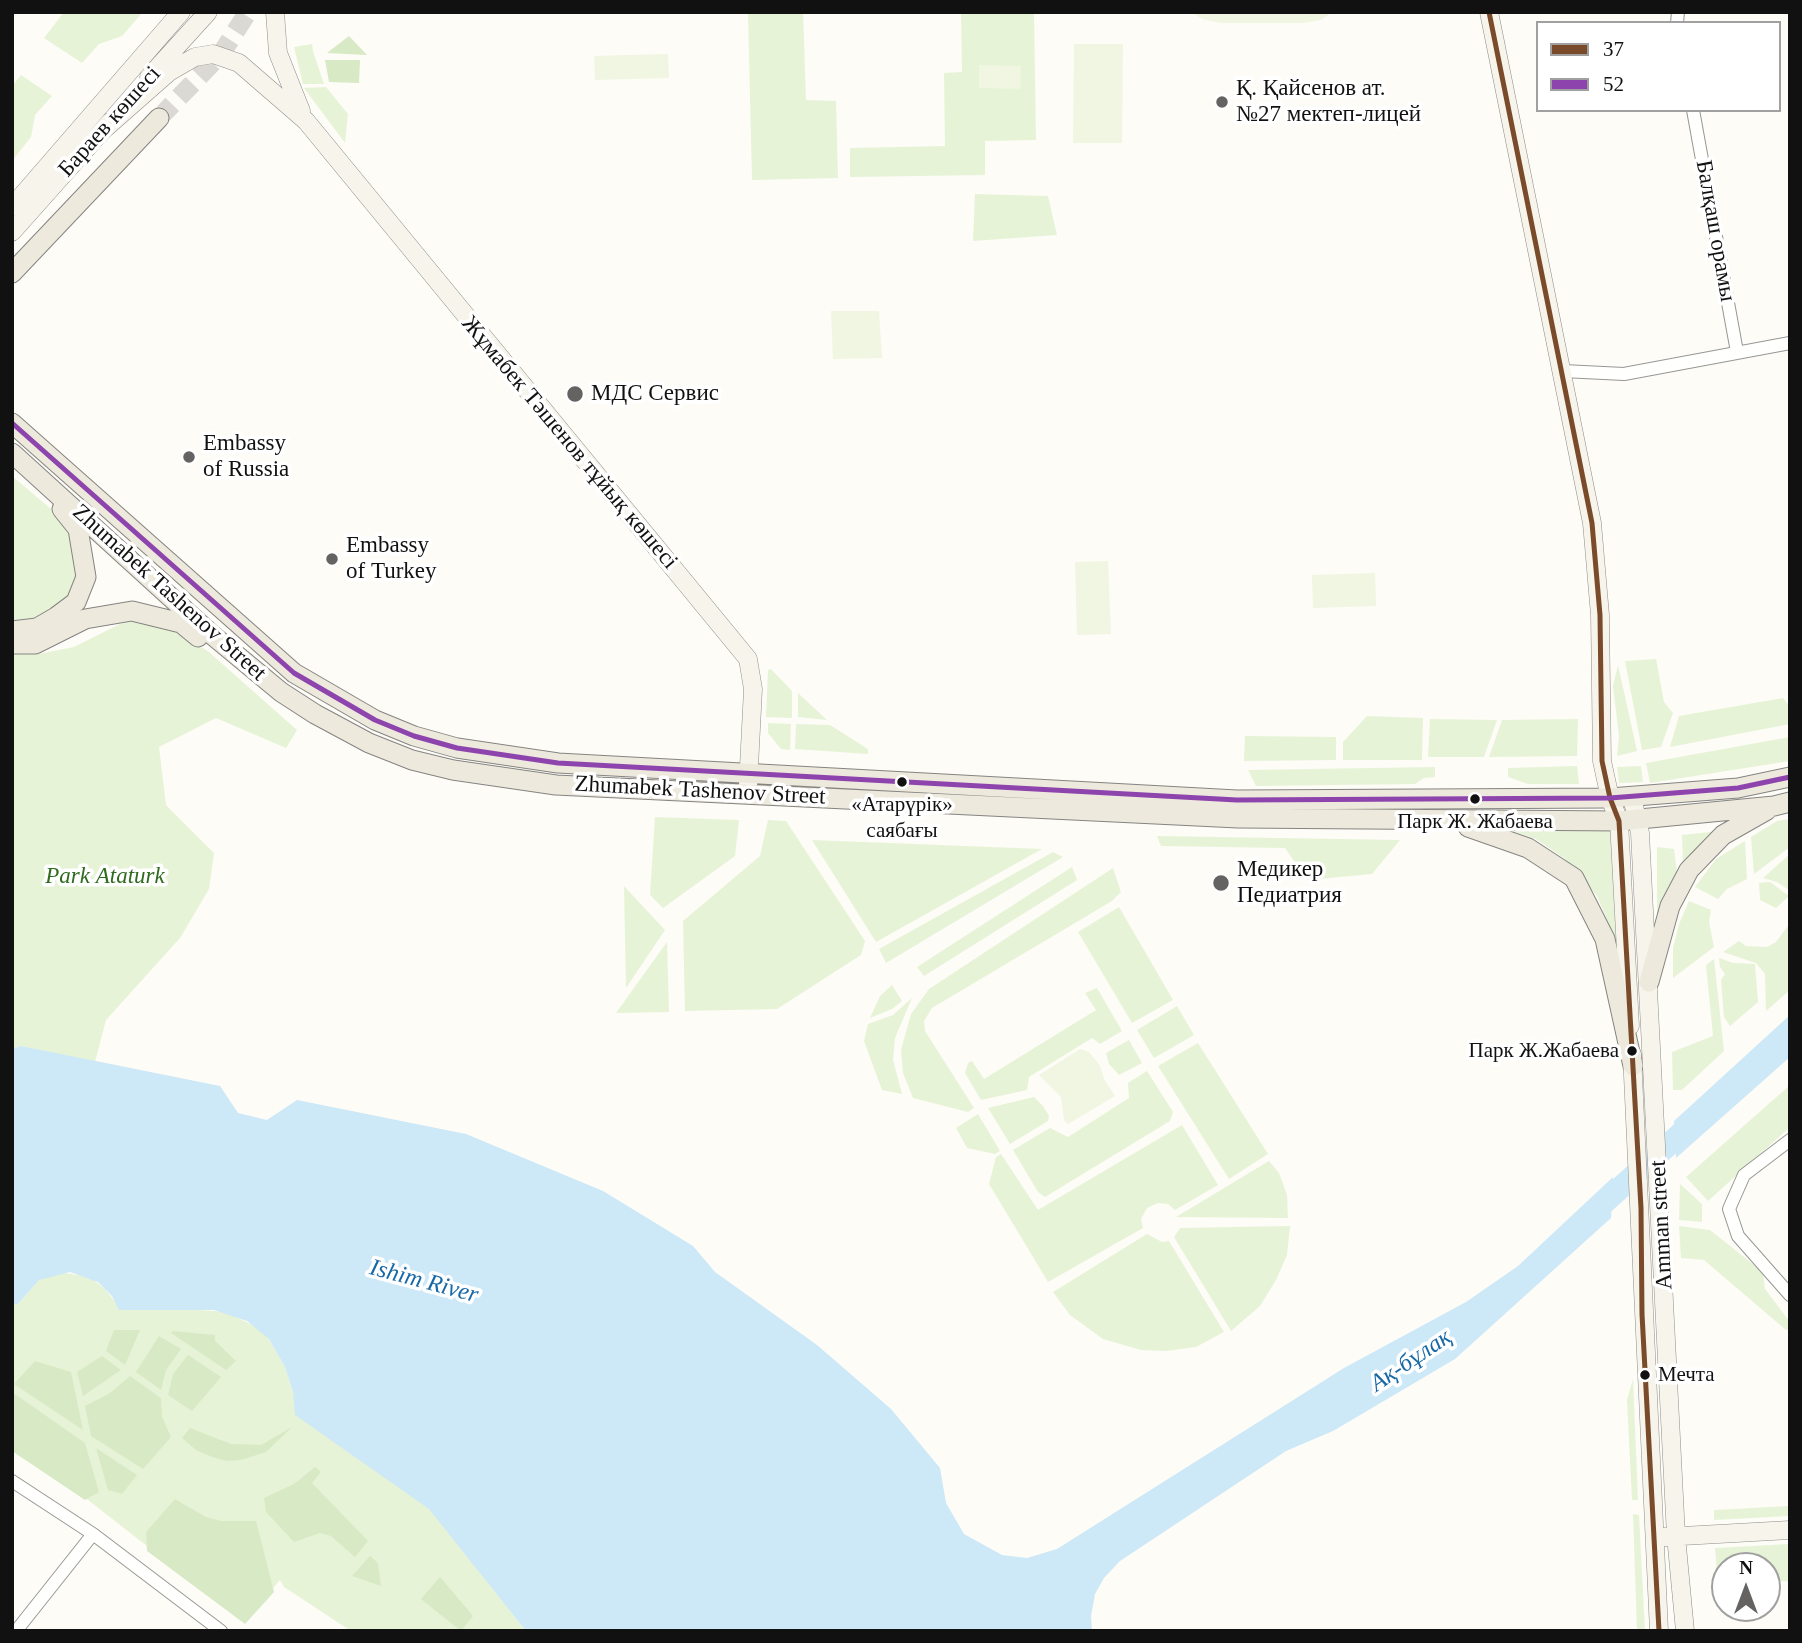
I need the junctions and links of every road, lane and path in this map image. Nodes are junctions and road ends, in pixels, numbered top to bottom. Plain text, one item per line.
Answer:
1 (181, 12) edge
2 (208, 12) edge
3 (275, 12) edge
4 (1489, 12) edge
5 (1693, 112) edge
6 (159, 118) tunnel mouth
7 (306, 121) junction
8 (102, 131) junction
9 (12, 206) edge
10 (12, 232) edge
11 (12, 273) edge
12 (1790, 344) edge
13 (1738, 352) junction
14 (1563, 371) junction
15 (12, 423) edge
16 (19, 459) edge
17 (12, 631) edge
18 (12, 644) edge
19 (315, 714) junction
20 (749, 772) junction
21 (1790, 777) edge
22 (747, 793) junction
23 (1632, 797) junction
24 (1609, 798) junction
25 (1782, 804) edge
26 (1639, 819) junction
27 (1444, 820) junction
28 (1619, 821) junction
29 (1649, 982) junction
30 (1633, 1066) junction
31 (1790, 1140) edge
32 (1790, 1295) edge
33 (12, 1481) edge
34 (1790, 1530) edge
35 (93, 1534) junction
36 (1676, 1536) junction
37 (1655, 1537) junction
38 (16, 1631) edge
39 (221, 1631) edge
40 (1659, 1631) edge
41 (1685, 1631) edge

1 - 9 main road
2 - 8 main road, Бараев көшесі
3 - 7 main road
4 - 14 main road
5 - 13 street, Балқаш орамы
6 - 11 main road
7 - 8 main road
7 - 20 main road, Жұмабек Тәшенов тұйық көшесі
8 - 10 main road, Бараев көшесі
12 - 13 street
13 - 14 street
14 - 24 main road
15 - 20 main road, Zhumabek Tashenov Street
16 - 17 main road
16 - 19 main road, Zhumabek Tashenov Street
18 - 19 main road
19 - 22 main road, Zhumabek Tashenov Street
20 - 22 main road, Жұмабек Тәшенов тұйық көшесі
20 - 24 main road, Zhumabek Tashenov Street
21 - 23 main road, Zhumabek Tashenov Street
22 - 27 main road, Zhumabek Tashenov Street
23 - 24 main road, Zhumabek Tashenov Street
23 - 26 main road, Amman street
24 - 28 main road
25 - 26 main road, Zhumabek Tashenov Street
25 - 29 main road
26 - 28 main road, Zhumabek Tashenov Street
26 - 29 main road, Amman street
27 - 28 main road, Zhumabek Tashenov Street
27 - 30 main road
28 - 30 main road, Amman street
29 - 36 main road, Amman street
30 - 37 main road, Amman street
31 - 32 street
33 - 35 street
34 - 36 main road
35 - 38 street
35 - 39 street
36 - 37 main road
36 - 41 main road, Amman street
37 - 40 main road, Amman street

